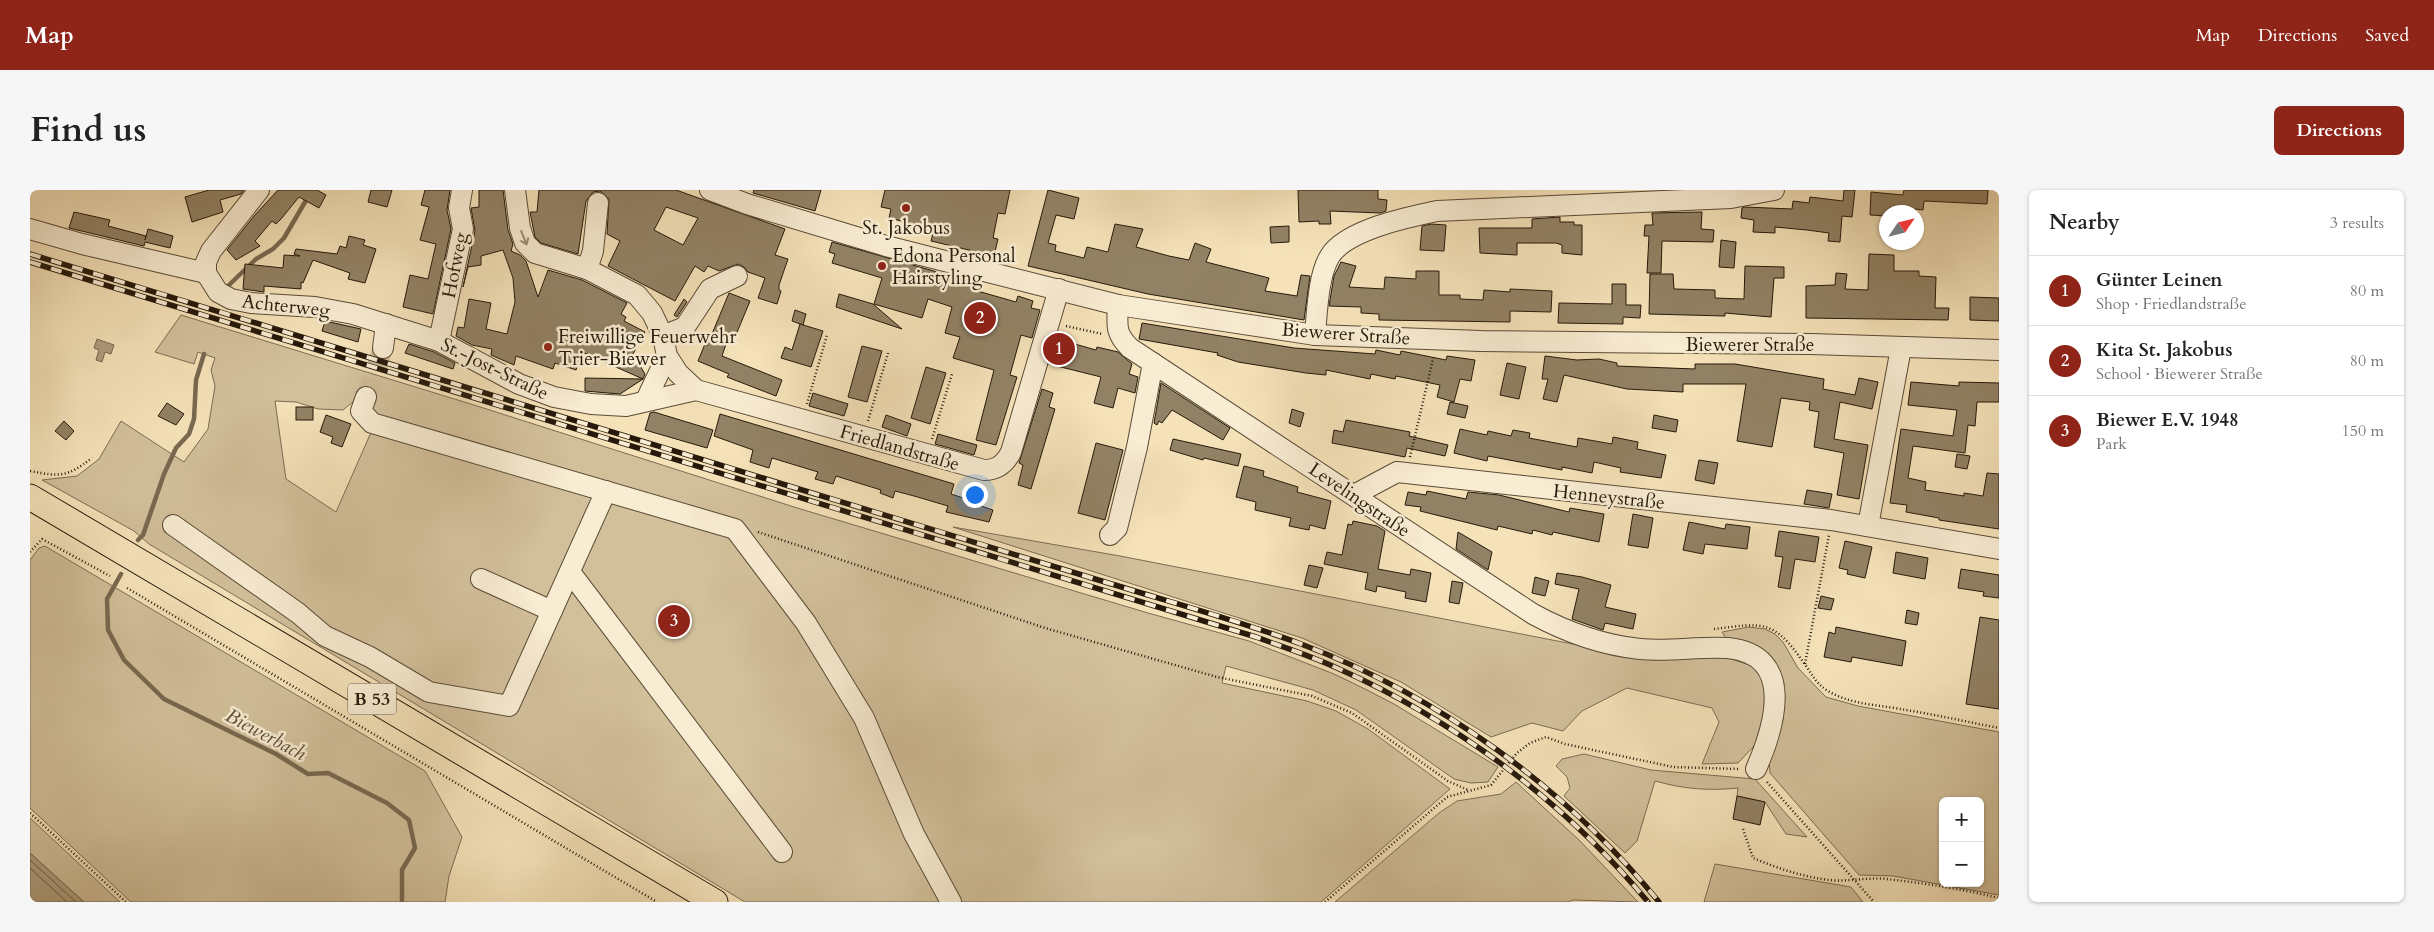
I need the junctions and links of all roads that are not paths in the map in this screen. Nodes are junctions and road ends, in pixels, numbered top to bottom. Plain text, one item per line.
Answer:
1 (259, 190) edge
2 (462, 190) edge
3 (515, 190) edge
4 (710, 190) edge
5 (1774, 190) edge
6 (598, 203) dead end
7 (30, 229) edge
8 (588, 269) junction
9 (206, 273) junction
10 (737, 276) dead end
11 (1059, 289) junction
12 (1118, 305) junction
13 (386, 324) junction
14 (1315, 335) junction
15 (663, 336) junction
16 (439, 341) junction
17 (383, 348) tunnel mouth
18 (1901, 348) junction
19 (1999, 350) edge
20 (667, 356) junction
21 (1153, 363) junction
22 (696, 390) junction
23 (366, 397) tunnel mouth
24 (646, 400) junction
25 (606, 491) junction
26 (1354, 495) junction
27 (30, 497) edge
28 (173, 525) dead end
29 (1868, 526) junction
30 (1110, 535) dead end
31 (1999, 549) edge
32 (570, 572) junction
33 (481, 579) dead end
34 (552, 611) junction
35 (1756, 769) road end
36 (782, 852) dead end
37 (715, 902) edge
38 (951, 902) edge

1 - 9 street
2 - 16 street, Hofweg
3 -> 8 street
4 - 11 street, Biewerer Straße
5 - 14 street
6 - 8 street
7 - 9 street
8 - 15 street
9 - 13 street, Achterweg
10 - 15 street
11 - 12 street, Biewerer Straße
11 - 22 street, Friedlandstraße
12 - 14 street, Biewerer Straße
12 - 21 street, Levelingstraße
13 - 16 street, St.-Jost-Straße
13 - 17 street
14 - 18 street, Biewerer Straße
15 - 20 street
16 - 24 street, St.-Jost-Straße
18 - 19 street, Biewerer Straße
18 - 29 street
20 - 22 street
20 - 24 street
21 - 26 street, Levelingstraße
21 - 30 street
22 - 24 street, Friedlandstraße
23 - 25 street
25 - 32 street
25 - 38 street
26 - 29 street, Henneystraße
26 - 35 street, Levelingstraße
27 - 37 main road, B 53
28 - 34 street
29 - 31 street, Henneystraße
32 - 34 street
32 - 36 street
33 - 34 street

